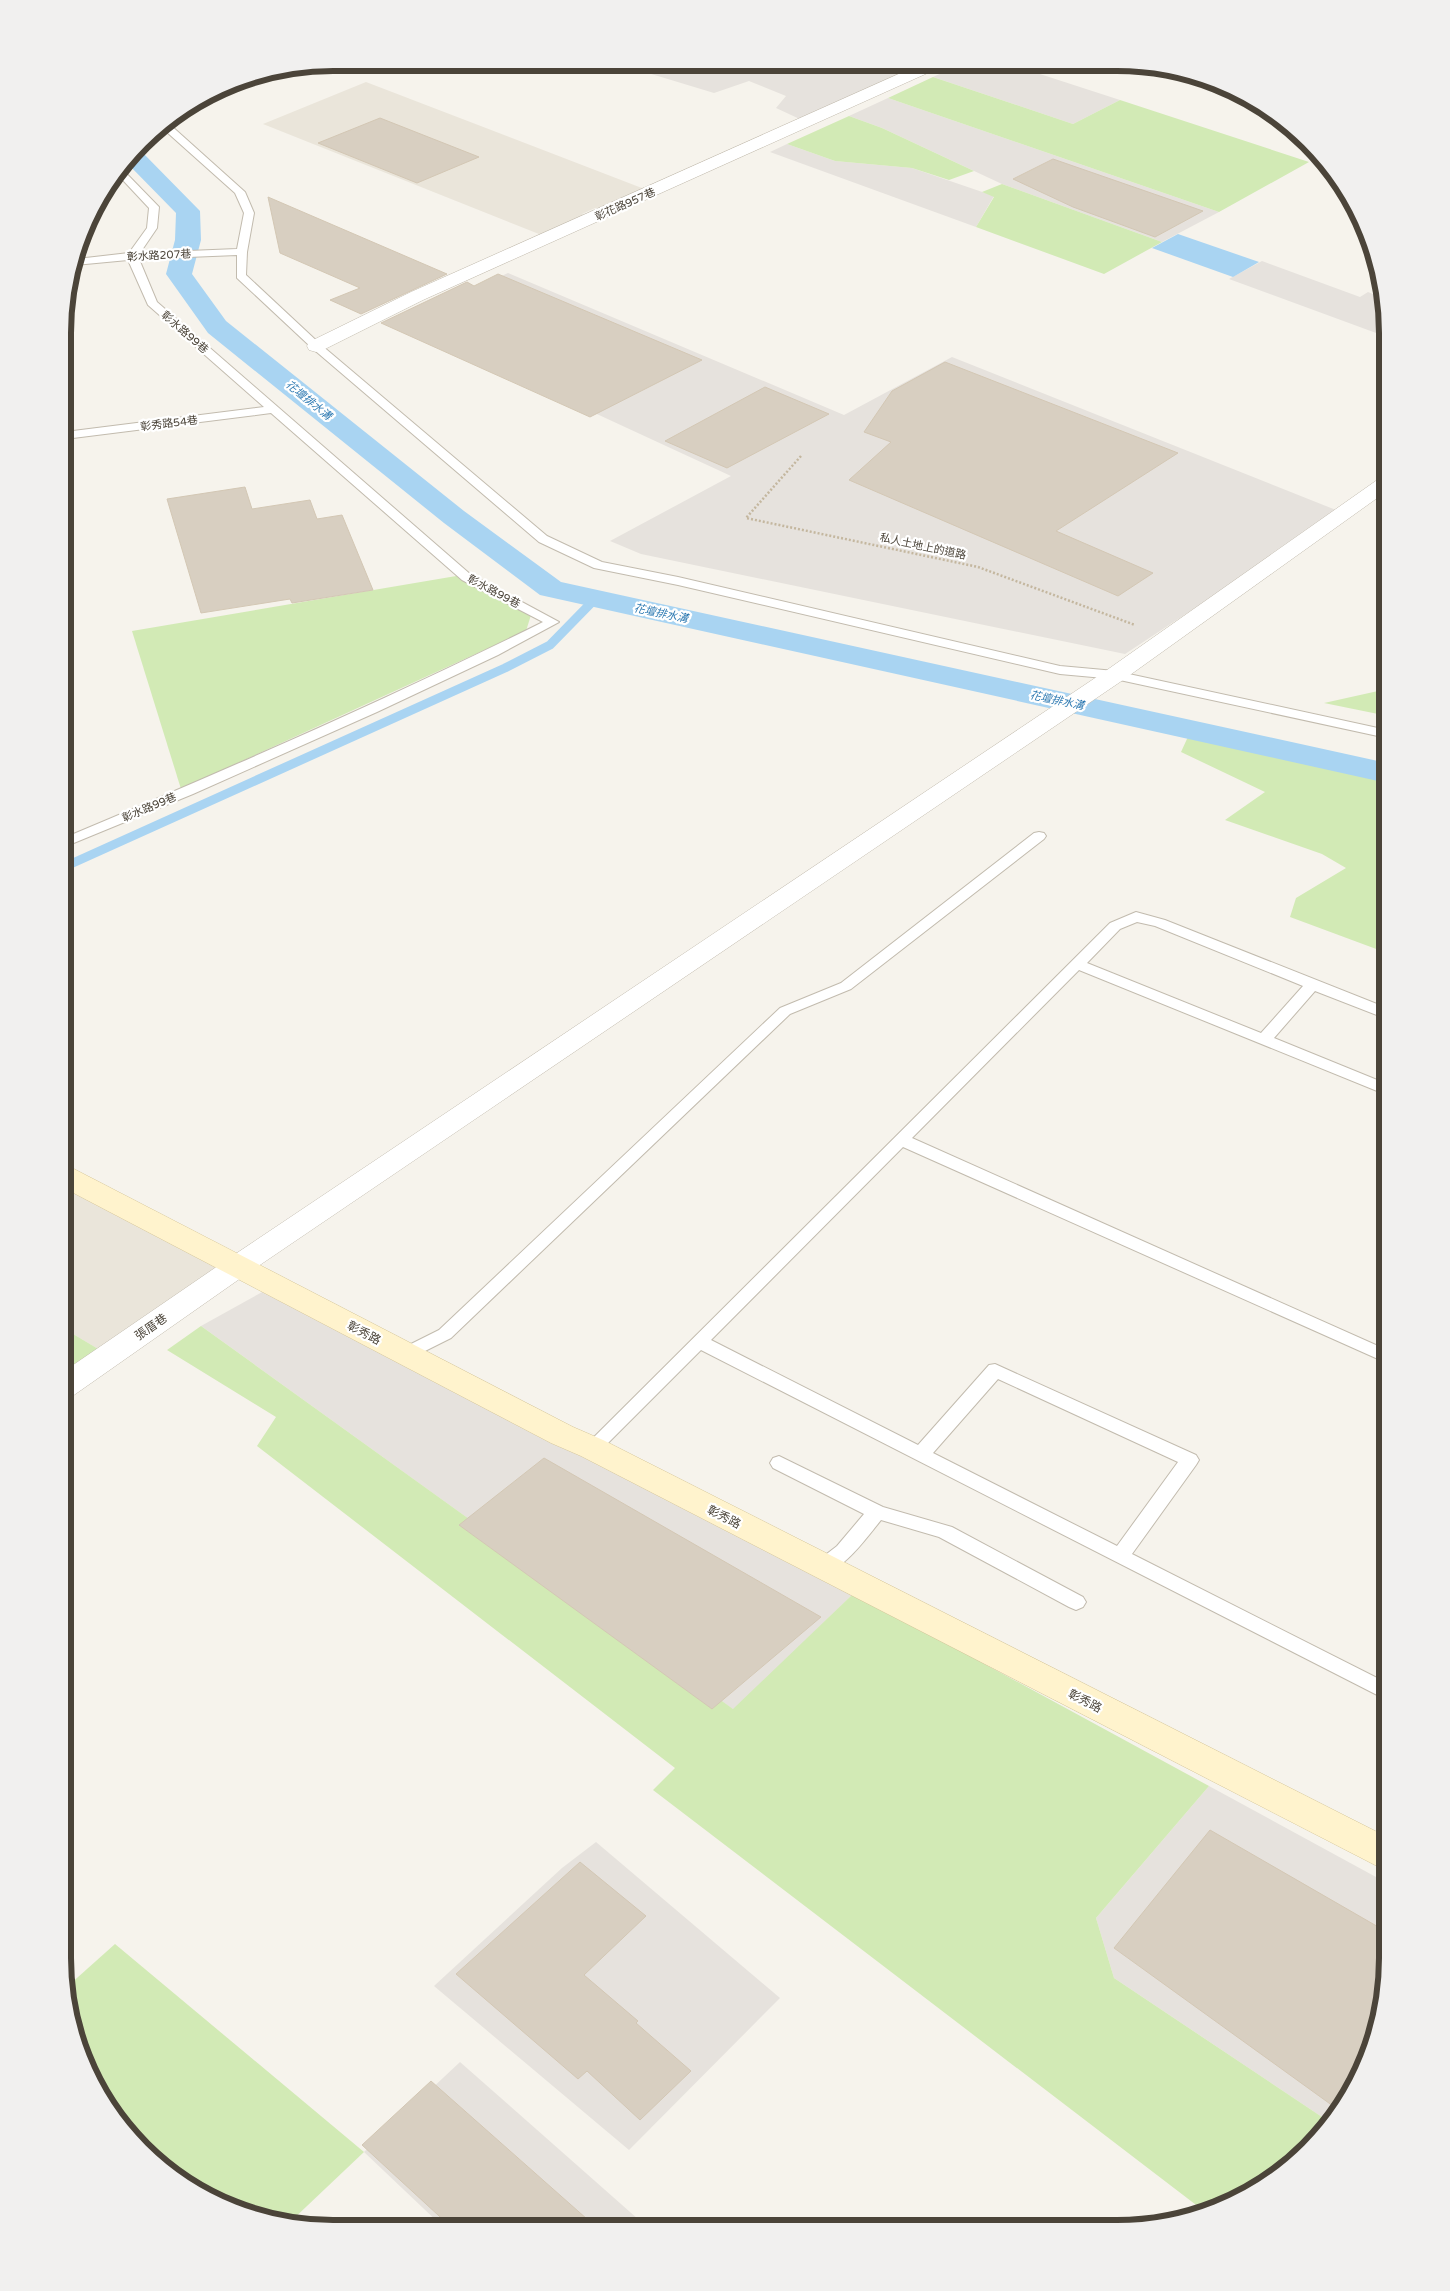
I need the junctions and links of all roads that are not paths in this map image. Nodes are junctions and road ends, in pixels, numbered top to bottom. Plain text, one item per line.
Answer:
1 (919, 71) edge
2 (169, 129) edge
3 (124, 175) edge
4 (242, 252) junction
5 (132, 256) junction
6 (81, 261) edge
7 (316, 346) junction
8 (273, 410) junction
9 (71, 435) edge
10 (1379, 488) edge
11 (1115, 675) junction
12 (1379, 732) edge
13 (1039, 836) dead end
14 (71, 840) edge
15 (1077, 964) junction
16 (1313, 984) junction
17 (1379, 1011) edge
18 (1264, 1040) junction
19 (1379, 1087) edge
20 (902, 1140) junction
21 (71, 1180) edge
22 (238, 1266) junction
23 (699, 1342) junction
24 (1379, 1353) edge
25 (405, 1354) junction
26 (71, 1382) edge
27 (592, 1448) junction
28 (920, 1456) junction
29 (779, 1463) dead end
30 (877, 1512) junction
31 (1120, 1556) junction
32 (822, 1568) junction
33 (1076, 1602) dead end
34 (1379, 1688) edge
35 (1379, 1850) edge

1 - 7 street, 彰花路957巷
2 - 4 lane
3 - 5 lane
4 - 5 lane, 彰水路207巷
4 - 7 lane
5 - 6 lane, 彰水路207巷
5 - 8 lane, 彰水路99巷
7 - 11 lane
8 - 9 lane, 彰秀路54巷
8 - 14 lane, 彰水路99巷
10 - 11 street, 張厝巷
11 - 12 lane
11 - 22 street, 張厝巷
13 - 25 lane
15 - 16 lane
15 - 18 lane
15 - 20 lane
16 - 17 lane
16 - 18 lane
18 - 19 lane
20 - 23 lane
20 - 24 lane
21 - 22 street, 彰秀路
22 - 25 street, 彰秀路
22 - 26 street, 張厝巷
23 - 27 lane
23 - 28 lane
25 - 27 street, 彰秀路
27 - 32 street, 彰秀路
28 - 31 lane
28 - 31 lane
29 - 30 lane
30 - 32 lane
30 - 33 lane
31 - 34 lane
32 - 35 street, 彰秀路

